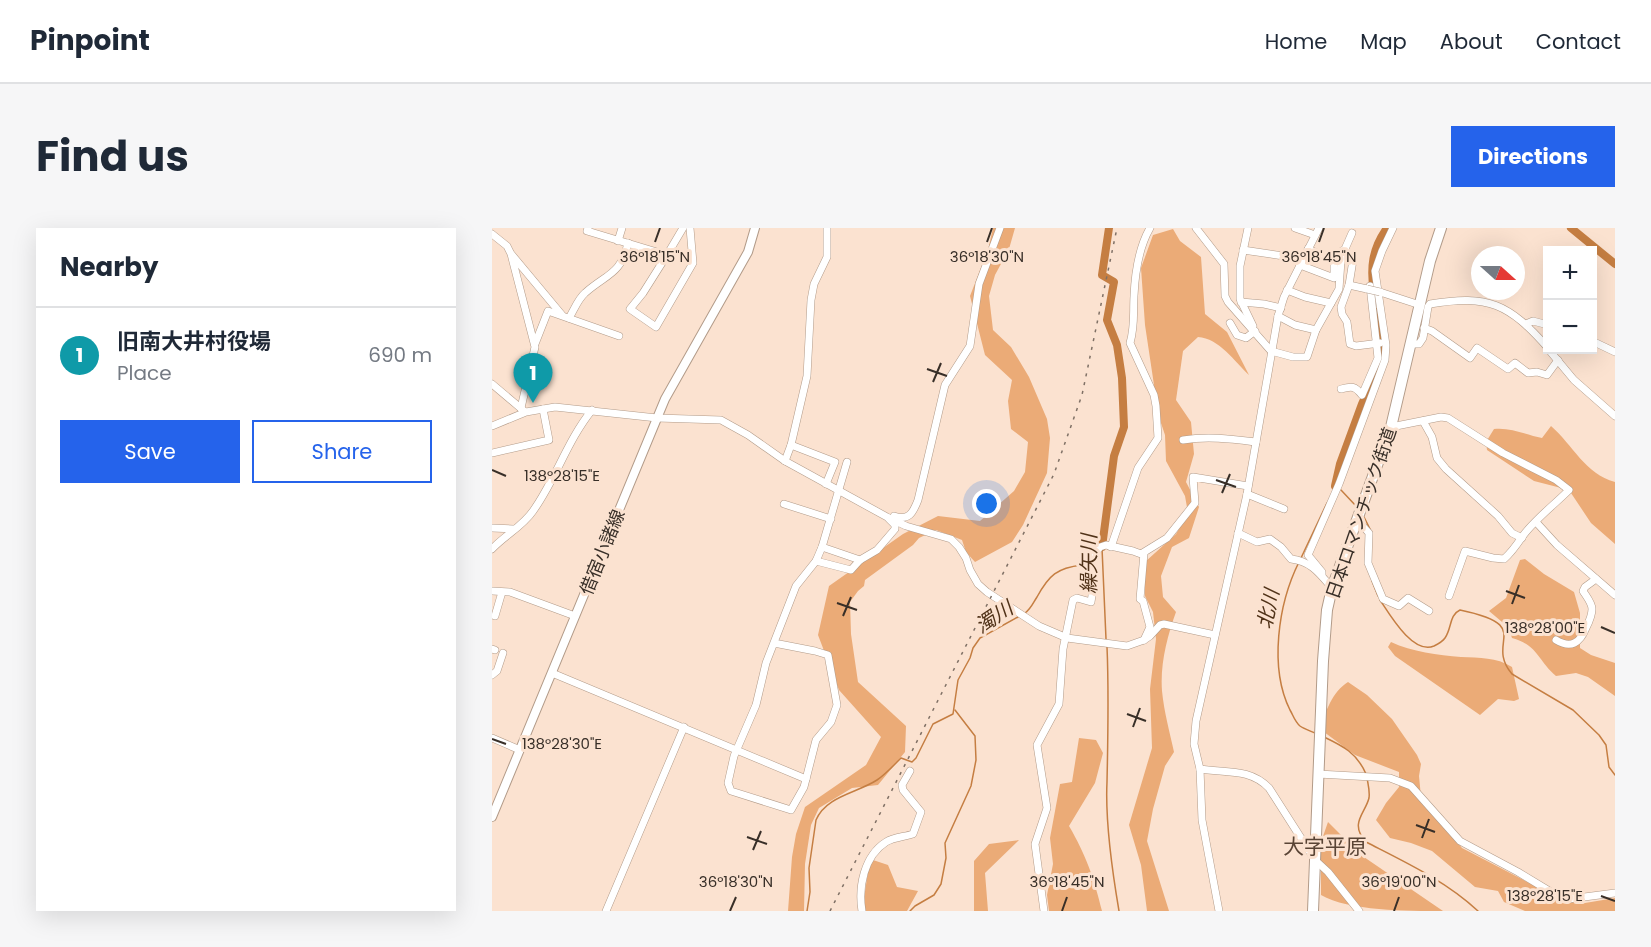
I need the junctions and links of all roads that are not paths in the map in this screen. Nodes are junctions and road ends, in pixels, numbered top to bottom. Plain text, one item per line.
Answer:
1 (588, 228) edge
2 (622, 228) edge
3 (683, 228) edge
4 (690, 228) edge
5 (755, 228) edge
6 (827, 228) edge
7 (1000, 228) edge
8 (1150, 228) edge
9 (1196, 228) edge
10 (1248, 228) edge
11 (1295, 228) edge
12 (1394, 228) edge
13 (1441, 228) edge
14 (1317, 231) edge
15 (1352, 233) dead end
16 (492, 234) edge
17 (618, 241) junction
18 (628, 243) junction
19 (1308, 249) junction
20 (1243, 250) junction
21 (511, 254) junction
22 (667, 255) junction
23 (1334, 261) junction
24 (1300, 263) junction
25 (1349, 285) junction
26 (1369, 288) junction
27 (1287, 290) junction
28 (1379, 295) junction
29 (1241, 302) junction
30 (1332, 303) junction
31 (1420, 304) junction
32 (1281, 308) junction
33 (1278, 316) junction
34 (565, 317) junction
35 (1230, 323) dead end
36 (1526, 324) junction
37 (1543, 324) edge
38 (1424, 328) junction
39 (1316, 330) junction
40 (1255, 331) junction
41 (619, 336) dead end
42 (1385, 342) junction
43 (1377, 343) junction
44 (1543, 343) edge
45 (1597, 343) edge
46 (535, 344) junction
47 (1411, 344) junction
48 (1271, 351) junction
49 (1615, 352) edge
50 (1553, 354) edge
51 (1558, 360) junction
52 (492, 384) edge
53 (1341, 389) dead end
54 (543, 409) junction
55 (523, 410) junction
56 (592, 410) junction
57 (1615, 416) edge
58 (657, 417) junction
59 (1422, 421) junction
60 (492, 426) edge
61 (1391, 427) junction
62 (1183, 440) dead end
63 (1256, 442) junction
64 (791, 445) junction
65 (492, 453) edge
66 (785, 461) junction
67 (847, 462) dead end
68 (826, 484) junction
69 (838, 490) junction
70 (1248, 490) junction
71 (784, 504) dead end
72 (1284, 509) dead end
73 (887, 517) junction
74 (831, 519) junction
75 (1358, 521) junction
76 (1536, 522) junction
77 (492, 528) edge
78 (513, 530) junction
79 (1238, 533) junction
80 (1522, 538) junction
81 (494, 545) edge
82 (1105, 546) junction
83 (822, 547) junction
84 (1144, 553) junction
85 (860, 560) junction
86 (816, 561) junction
87 (1322, 575) junction
88 (1596, 579) junction
89 (1332, 588) junction
90 (492, 591) edge
91 (502, 592) junction
92 (1615, 595) edge
93 (1449, 596) dead end
94 (1429, 611) dead end
95 (495, 616) dead end
96 (575, 616) junction
97 (1215, 635) junction
98 (1066, 638) junction
99 (1144, 640) junction
100 (1556, 640) dead end
101 (774, 644) junction
102 (503, 653) dead end
103 (552, 673) junction
104 (492, 675) edge
105 (684, 727) junction
106 (492, 738) edge
107 (520, 750) junction
108 (738, 750) junction
109 (1200, 769) junction
110 (910, 771) dead end
111 (1318, 774) junction
112 (806, 779) junction
113 (496, 798) edge
114 (492, 817) edge
115 (1315, 860) junction
116 (1615, 894) edge
117 (606, 911) edge
118 (862, 911) edge
119 (1044, 911) edge
120 (1219, 911) edge
121 (1313, 911) edge
122 (1359, 911) edge

1 - 17 street
2 - 17 street
3 - 22 street
4 - 22 street
5 - 58 main road, 借宿小諸線
6 - 64 street
7 - 73 street
8 - 82 street
9 - 40 street
10 - 20 street
11 - 14 street
12 - 28 street
13 - 31 highway, 日本ロマンチック街道
14 - 19 street
15 - 23 street
16 - 21 street
17 - 18 street
18 - 22 street
18 - 34 street
19 - 23 street
19 - 24 street
20 - 24 street
20 - 29 street
21 - 34 street
21 - 46 street
23 - 24 street
24 - 27 street
25 - 26 street
25 - 30 street
25 - 43 street
26 - 28 street, bridge
26 - 43 street
27 - 30 street
27 - 32 street
28 - 31 street
28 - 42 street
29 - 32 street
29 - 40 street
30 - 39 street
31 - 47 highway, 日本ロマンチック街道
32 - 33 street
33 - 39 street
33 - 48 street
34 - 41 street
34 - 46 street
35 - 40 street
36 - 37 street
36 - 38 street
36 - 44 street
38 - 47 street
38 - 51 street
39 - 48 street
40 - 48 street
42 - 43 street
42 - 87 street
43 - 53 street
45 - 49 street
46 - 55 street
47 - 61 highway, 日本ロマンチック街道
48 - 63 street
50 - 51 street
51 - 57 street
52 - 55 street
54 - 55 street
54 - 56 street
54 - 65 street
55 - 60 street
56 - 58 street
56 - 78 street
58 - 66 street
58 - 96 main road, 借宿小諸線
59 - 61 street
59 - 76 street
59 - 80 street
61 - 75 highway, 日本ロマンチック街道
62 - 63 street
63 - 70 street
64 - 66 street
64 - 68 street
66 - 68 street
67 - 69 street
68 - 69 street
69 - 73 street
69 - 74 street
70 - 72 street
70 - 79 street
70 - 84 street
71 - 74 street
73 - 85 street
73 - 98 street
74 - 83 street
75 - 89 highway, 日本ロマンチック街道
75 - 94 street
76 - 80 street
76 - 88 street
77 - 78 street
78 - 81 street
79 - 87 street
79 - 97 street
80 - 93 street
82 - 84 street
82 - 98 street
83 - 85 street
83 - 86 street
84 - 99 street
85 - 86 street
86 - 101 street
87 - 89 street
88 - 92 street
88 - 100 street
89 - 111 highway, 日本ロマンチック街道
90 - 91 street
91 - 95 street
91 - 96 street
96 - 103 main road, 借宿小諸線
97 - 99 street
97 - 109 street
98 - 99 street
98 - 119 street
101 - 108 street
101 - 112 street
102 - 104 street
103 - 105 street
103 - 107 main road, 借宿小諸線
105 - 108 street
105 - 117 street
106 - 107 street
107 - 113 main road, 借宿小諸線
108 - 112 street
108 - 112 street
109 - 115 street
109 - 120 street
110 - 118 street
111 - 115 highway, 日本ロマンチック街道
111 - 116 street
113 - 114 main road, 借宿小諸線
115 - 121 highway, 日本ロマンチック街道
115 - 122 street

